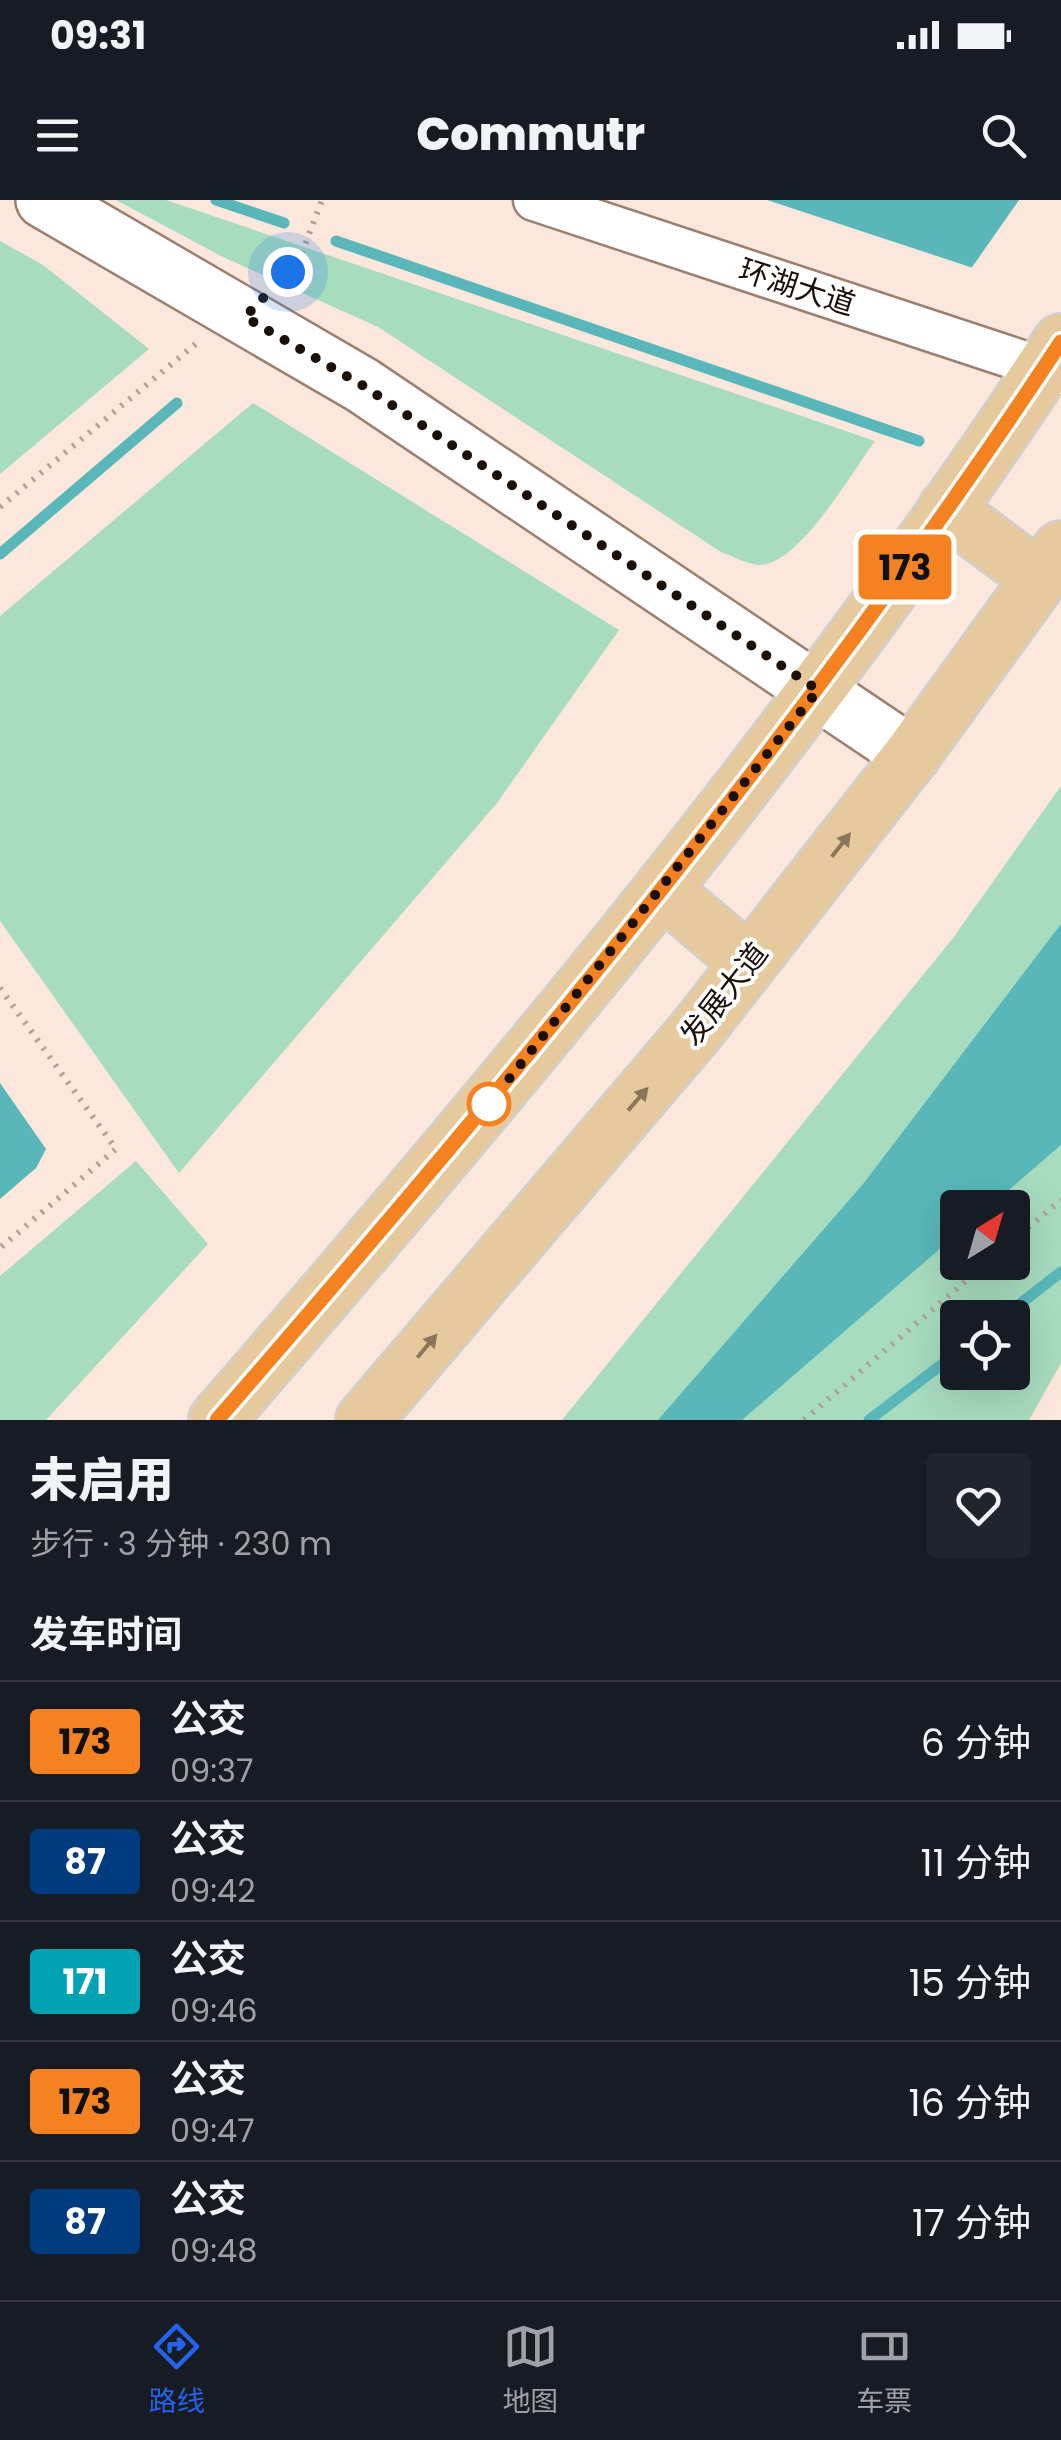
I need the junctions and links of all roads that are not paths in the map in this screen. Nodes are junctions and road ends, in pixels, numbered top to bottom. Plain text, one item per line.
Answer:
1 (44, 200) edge
2 (534, 200) edge
3 (1055, 362) edge
4 (946, 510) junction
5 (1050, 564) edge
6 (818, 690) junction
7 (912, 755) junction
8 (663, 890) junction
9 (749, 963) junction
10 (217, 1420) edge
11 (364, 1420) edge

1 - 6 main road
2 - 3 street, 环湖大道
3 - 4 main road
4 - 5 main road
4 - 6 main road
5 - 7 main road, 发展大道
6 - 7 main road
6 - 8 main road
9 -> 7 main road, 发展大道
8 - 9 main road
8 - 10 main road
11 -> 9 main road, 发展大道

